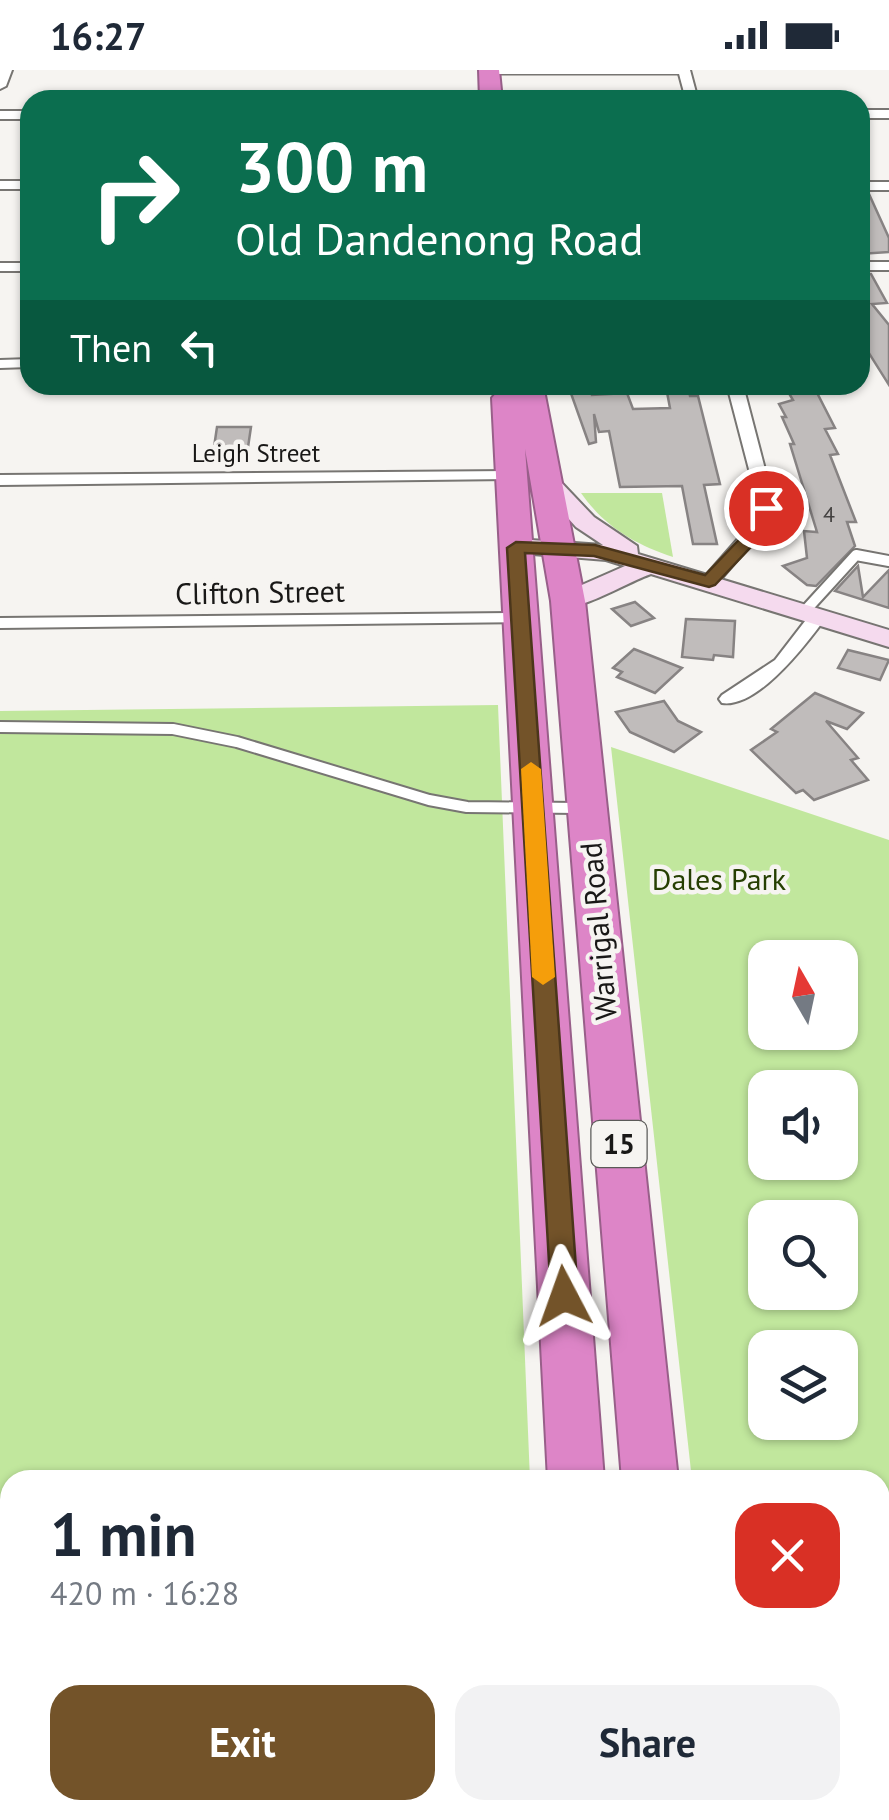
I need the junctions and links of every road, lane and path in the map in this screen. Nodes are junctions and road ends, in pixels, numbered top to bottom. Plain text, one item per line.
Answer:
1 (6, 70) edge
2 (684, 70) edge
3 (490, 71) edge
4 (0, 86) edge
5 (507, 395) edge
6 (531, 395) edge
7 (737, 395) edge
8 (512, 476) junction
9 (0, 480) edge
10 (548, 482) junction
11 (561, 547) junction
12 (516, 548) junction
13 (889, 561) edge
14 (649, 564) junction
15 (709, 582) junction
16 (568, 601) junction
17 (811, 614) junction
18 (521, 618) junction
19 (0, 624) edge
20 (889, 639) edge
21 (729, 699) dead end
22 (0, 727) edge
23 (534, 808) junction
24 (588, 808) junction
25 (575, 1470) edge
26 (649, 1470) edge

1 - 4 street
2 - 3 lane
5 - 8 highway, Warrigal Road / 15
6 - 10 highway, Warrigal Road / 15
7 - 15 street
8 - 9 street, Leigh Street
8 - 12 highway, Warrigal Road / 15
10 - 11 highway, Warrigal Road / 15
10 - 14 main road
11 - 12 main road
11 - 14 main road
11 - 16 highway, Warrigal Road / 15
12 - 18 highway, Warrigal Road / 15
13 - 17 lane
14 - 15 main road
14 - 16 main road
15 - 17 main road
16 - 24 highway, Warrigal Road / 15
17 - 20 main road
17 - 21 street
18 - 19 street, Clifton Street
18 - 23 highway, Warrigal Road / 15
22 - 23 lane
23 - 24 lane
23 - 25 highway, Warrigal Road / 15
24 - 26 highway, Warrigal Road / 15

